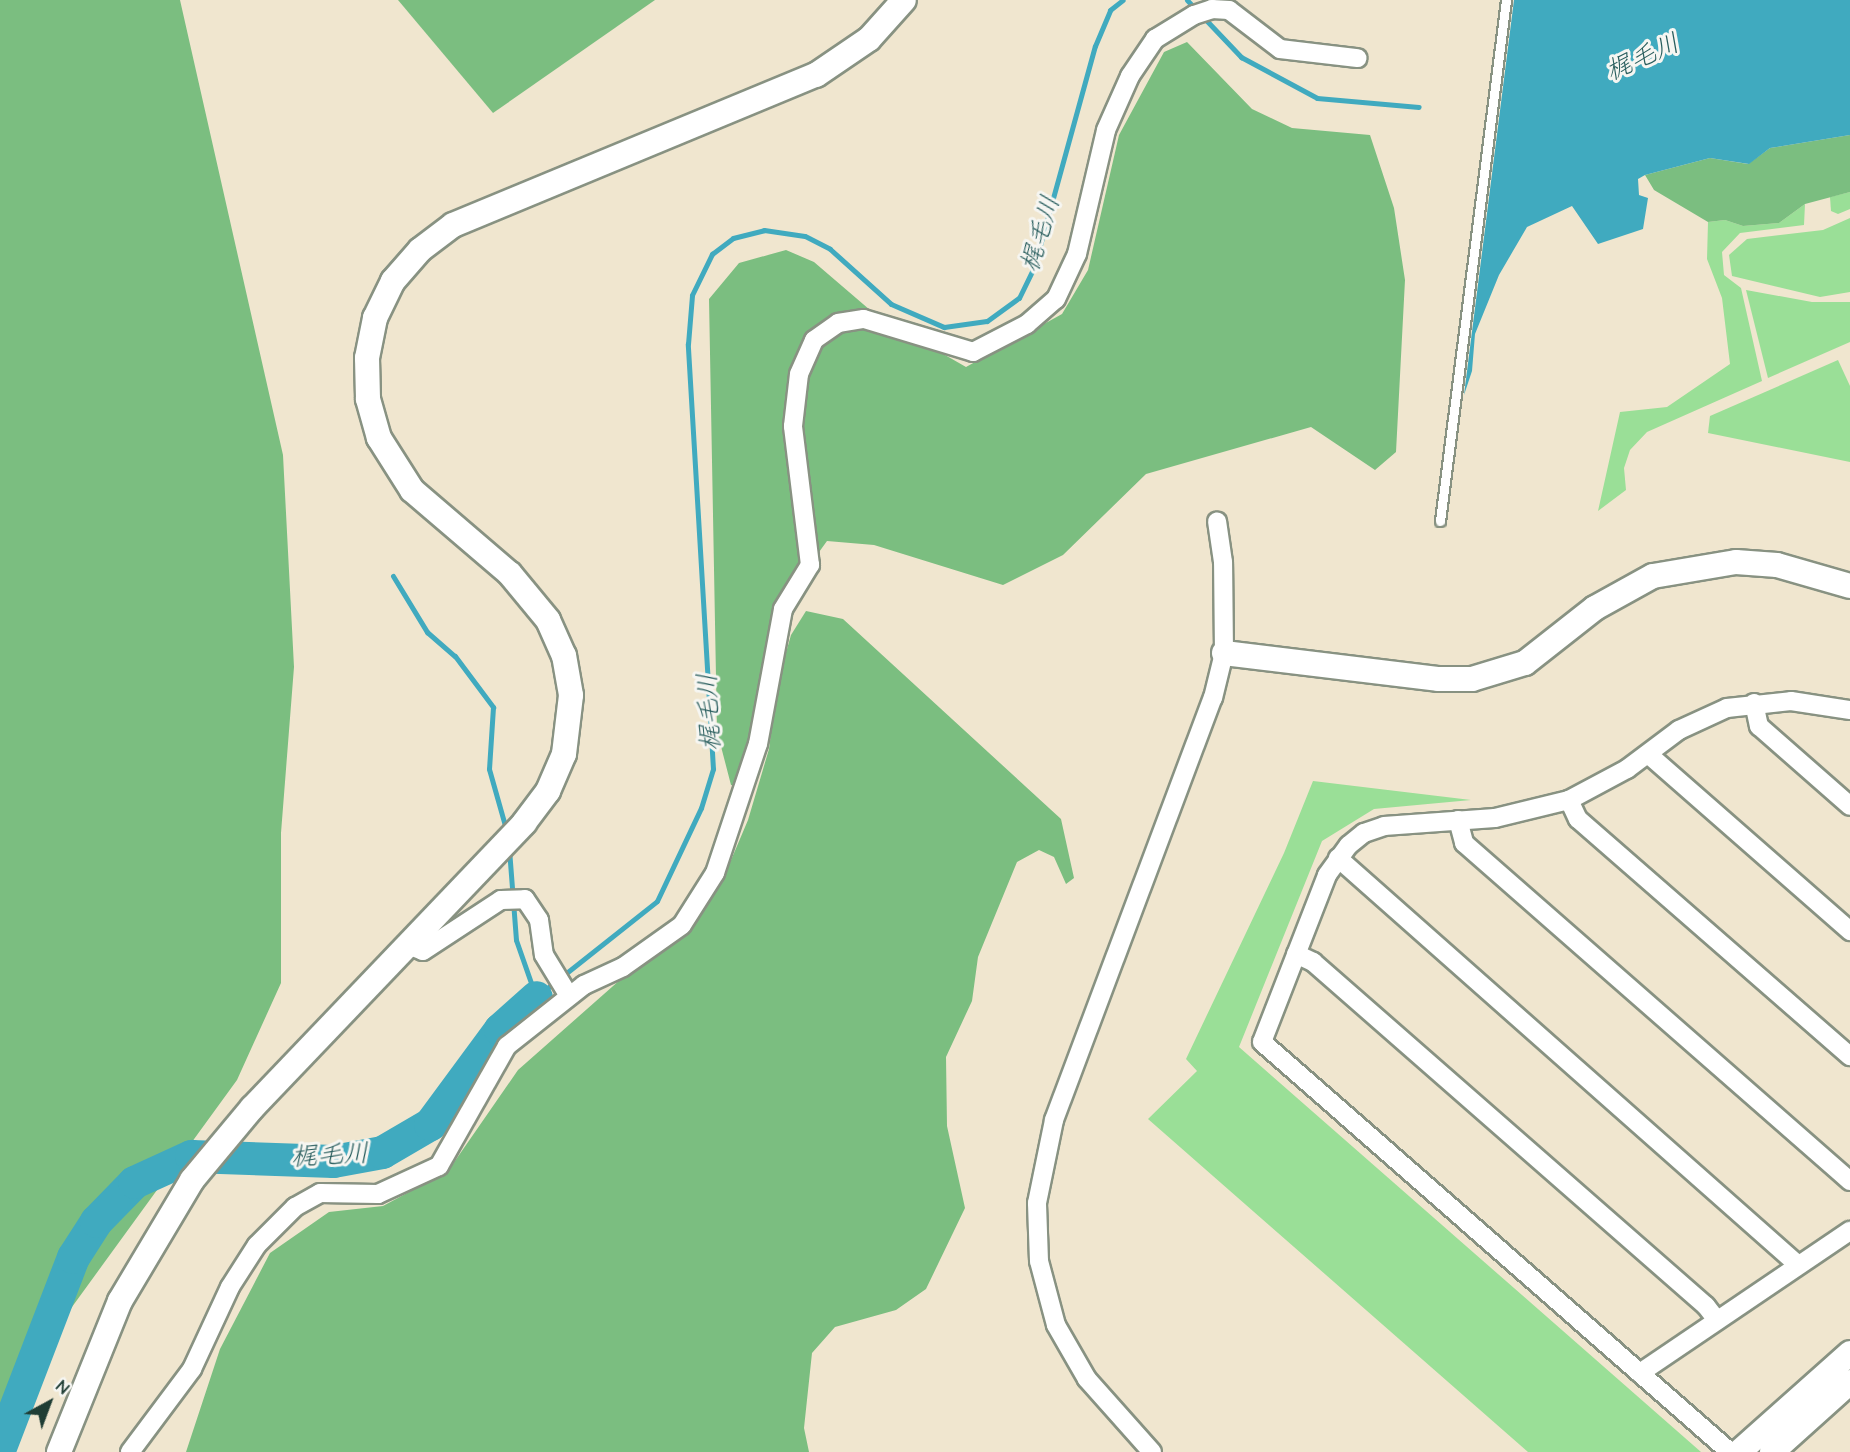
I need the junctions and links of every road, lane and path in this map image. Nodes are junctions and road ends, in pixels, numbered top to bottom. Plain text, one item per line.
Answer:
1 (904, 0) edge
2 (1506, 0) edge
3 (1357, 58) dead end
4 (1217, 521) dead end
5 (1440, 521) dead end
6 (1850, 586) edge
7 (1224, 653) junction
8 (1754, 703) junction
9 (1850, 710) edge
10 (1648, 754) junction
11 (1569, 800) junction
12 (1850, 806) edge
13 (1458, 820) junction
14 (1338, 858) junction
15 (1850, 931) edge
16 (408, 945) junction
17 (1296, 954) junction
18 (567, 992) junction
19 (1850, 1056) edge
20 (1850, 1181) edge
21 (1850, 1231) edge
22 (1798, 1265) junction
23 (1717, 1320) junction
24 (1850, 1353) edge
25 (1640, 1373) junction
26 (1850, 1382) edge
27 (59, 1452) edge
28 (130, 1452) edge
29 (1152, 1452) edge
30 (1730, 1452) edge
31 (1739, 1452) edge
32 (1772, 1452) edge

1 - 16 street
2 - 5 lane
3 - 18 street
4 - 7 street
6 - 7 street
7 - 29 street
8 - 9 street
8 - 10 street
8 - 12 street
10 - 11 street
10 - 15 street
11 - 13 street
11 - 19 street
13 - 14 street
13 - 20 street
14 - 17 street
14 - 22 street
16 - 18 street
16 - 27 street
17 - 23 street
17 - 25 street
18 - 28 street
21 - 22 street
22 - 23 street
23 - 25 street
24 - 31 street
25 - 30 street
26 - 32 street

